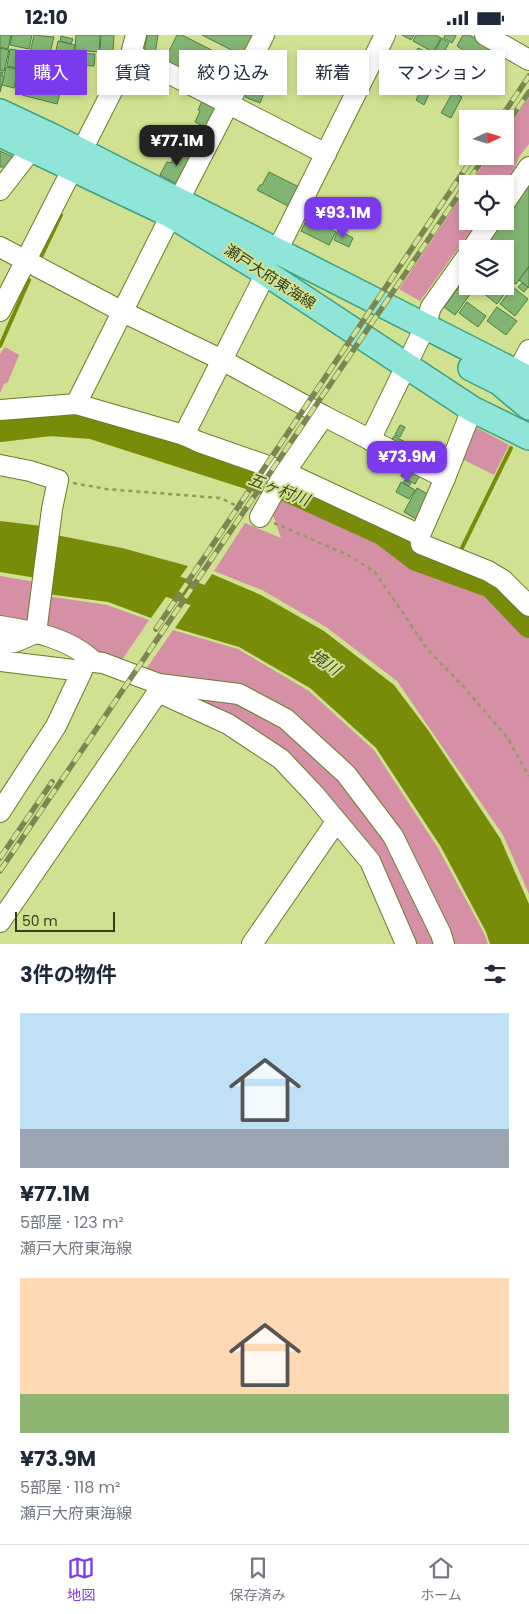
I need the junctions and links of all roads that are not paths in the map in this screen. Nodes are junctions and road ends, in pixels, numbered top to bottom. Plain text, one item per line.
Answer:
1 (264, 35) edge
2 (484, 35) edge
3 (378, 37) edge
4 (134, 44) edge
5 (529, 61) edge
6 (228, 104) junction
7 (0, 112) edge
8 (0, 134) edge
9 (31, 150) junction
10 (326, 154) junction
11 (77, 160) junction
12 (529, 167) edge
13 (514, 189) edge
14 (0, 190) edge
15 (175, 208) junction
16 (0, 247) edge
17 (277, 251) junction
18 (26, 261) junction
19 (459, 268) edge
20 (266, 273) junction
21 (0, 311) edge
22 (123, 312) junction
23 (425, 327) junction
24 (529, 350) edge
25 (222, 360) junction
26 (406, 366) junction
27 (523, 376) edge
28 (76, 404) junction
29 (529, 407) edge
30 (472, 409) junction
31 (0, 410) edge
32 (324, 416) junction
33 (184, 435) junction
34 (529, 437) edge
35 (370, 440) junction
36 (0, 465) edge
37 (284, 472) junction
38 (445, 478) junction
39 (0, 479) edge
40 (58, 480) junction
41 (260, 517) road end
42 (420, 535) junction
43 (529, 606) edge
44 (0, 626) edge
45 (36, 633) junction
46 (0, 642) edge
47 (0, 661) edge
48 (88, 667) junction
49 (158, 688) junction
50 (0, 812) edge
51 (336, 822) junction
52 (0, 922) edge
53 (402, 935) edge
54 (252, 944) edge
55 (388, 944) edge
56 (444, 944) edge

1 - 6 street
2 - 5 street
3 - 10 street
4 - 6 street
4 - 11 street
6 - 10 street
6 - 15 street
7 - 11 main road, 瀬戸大府東海線
8 - 9 main road, 瀬戸大府東海線
9 - 11 main road, 瀬戸大府東海線
9 - 14 street
10 - 17 street
11 - 15 main road, 瀬戸大府東海線
11 - 18 street
12 - 13 street
15 - 17 main road, 瀬戸大府東海線
15 - 20 main road, 瀬戸大府東海線
15 - 22 street
16 - 18 street
17 - 23 main road, 瀬戸大府東海線
18 - 21 street
18 - 22 street
19 - 23 street
20 - 25 street
20 - 26 main road, 瀬戸大府東海線
22 - 25 street
22 - 28 street
23 - 26 street
23 - 27 main road, 瀬戸大府東海線
23 - 29 main road
24 - 27 street
25 - 32 street
25 - 33 street
26 - 30 main road, 瀬戸大府東海線
26 - 35 street
28 - 31 street
28 - 33 street
30 - 34 main road, 瀬戸大府東海線
30 - 38 street
32 - 35 street
32 - 37 street
33 - 37 street
35 - 38 street
36 - 40 street
37 - 41 street
37 - 42 street
38 - 42 street
39 - 40 street
40 - 45 street
42 - 43 street
44 - 45 street
45 - 46 street
45 - 48 street
47 - 48 street
48 - 49 street
48 - 50 street
49 - 51 street
49 - 52 street
49 - 56 street
51 - 53 street
51 - 54 street
53 - 55 street

